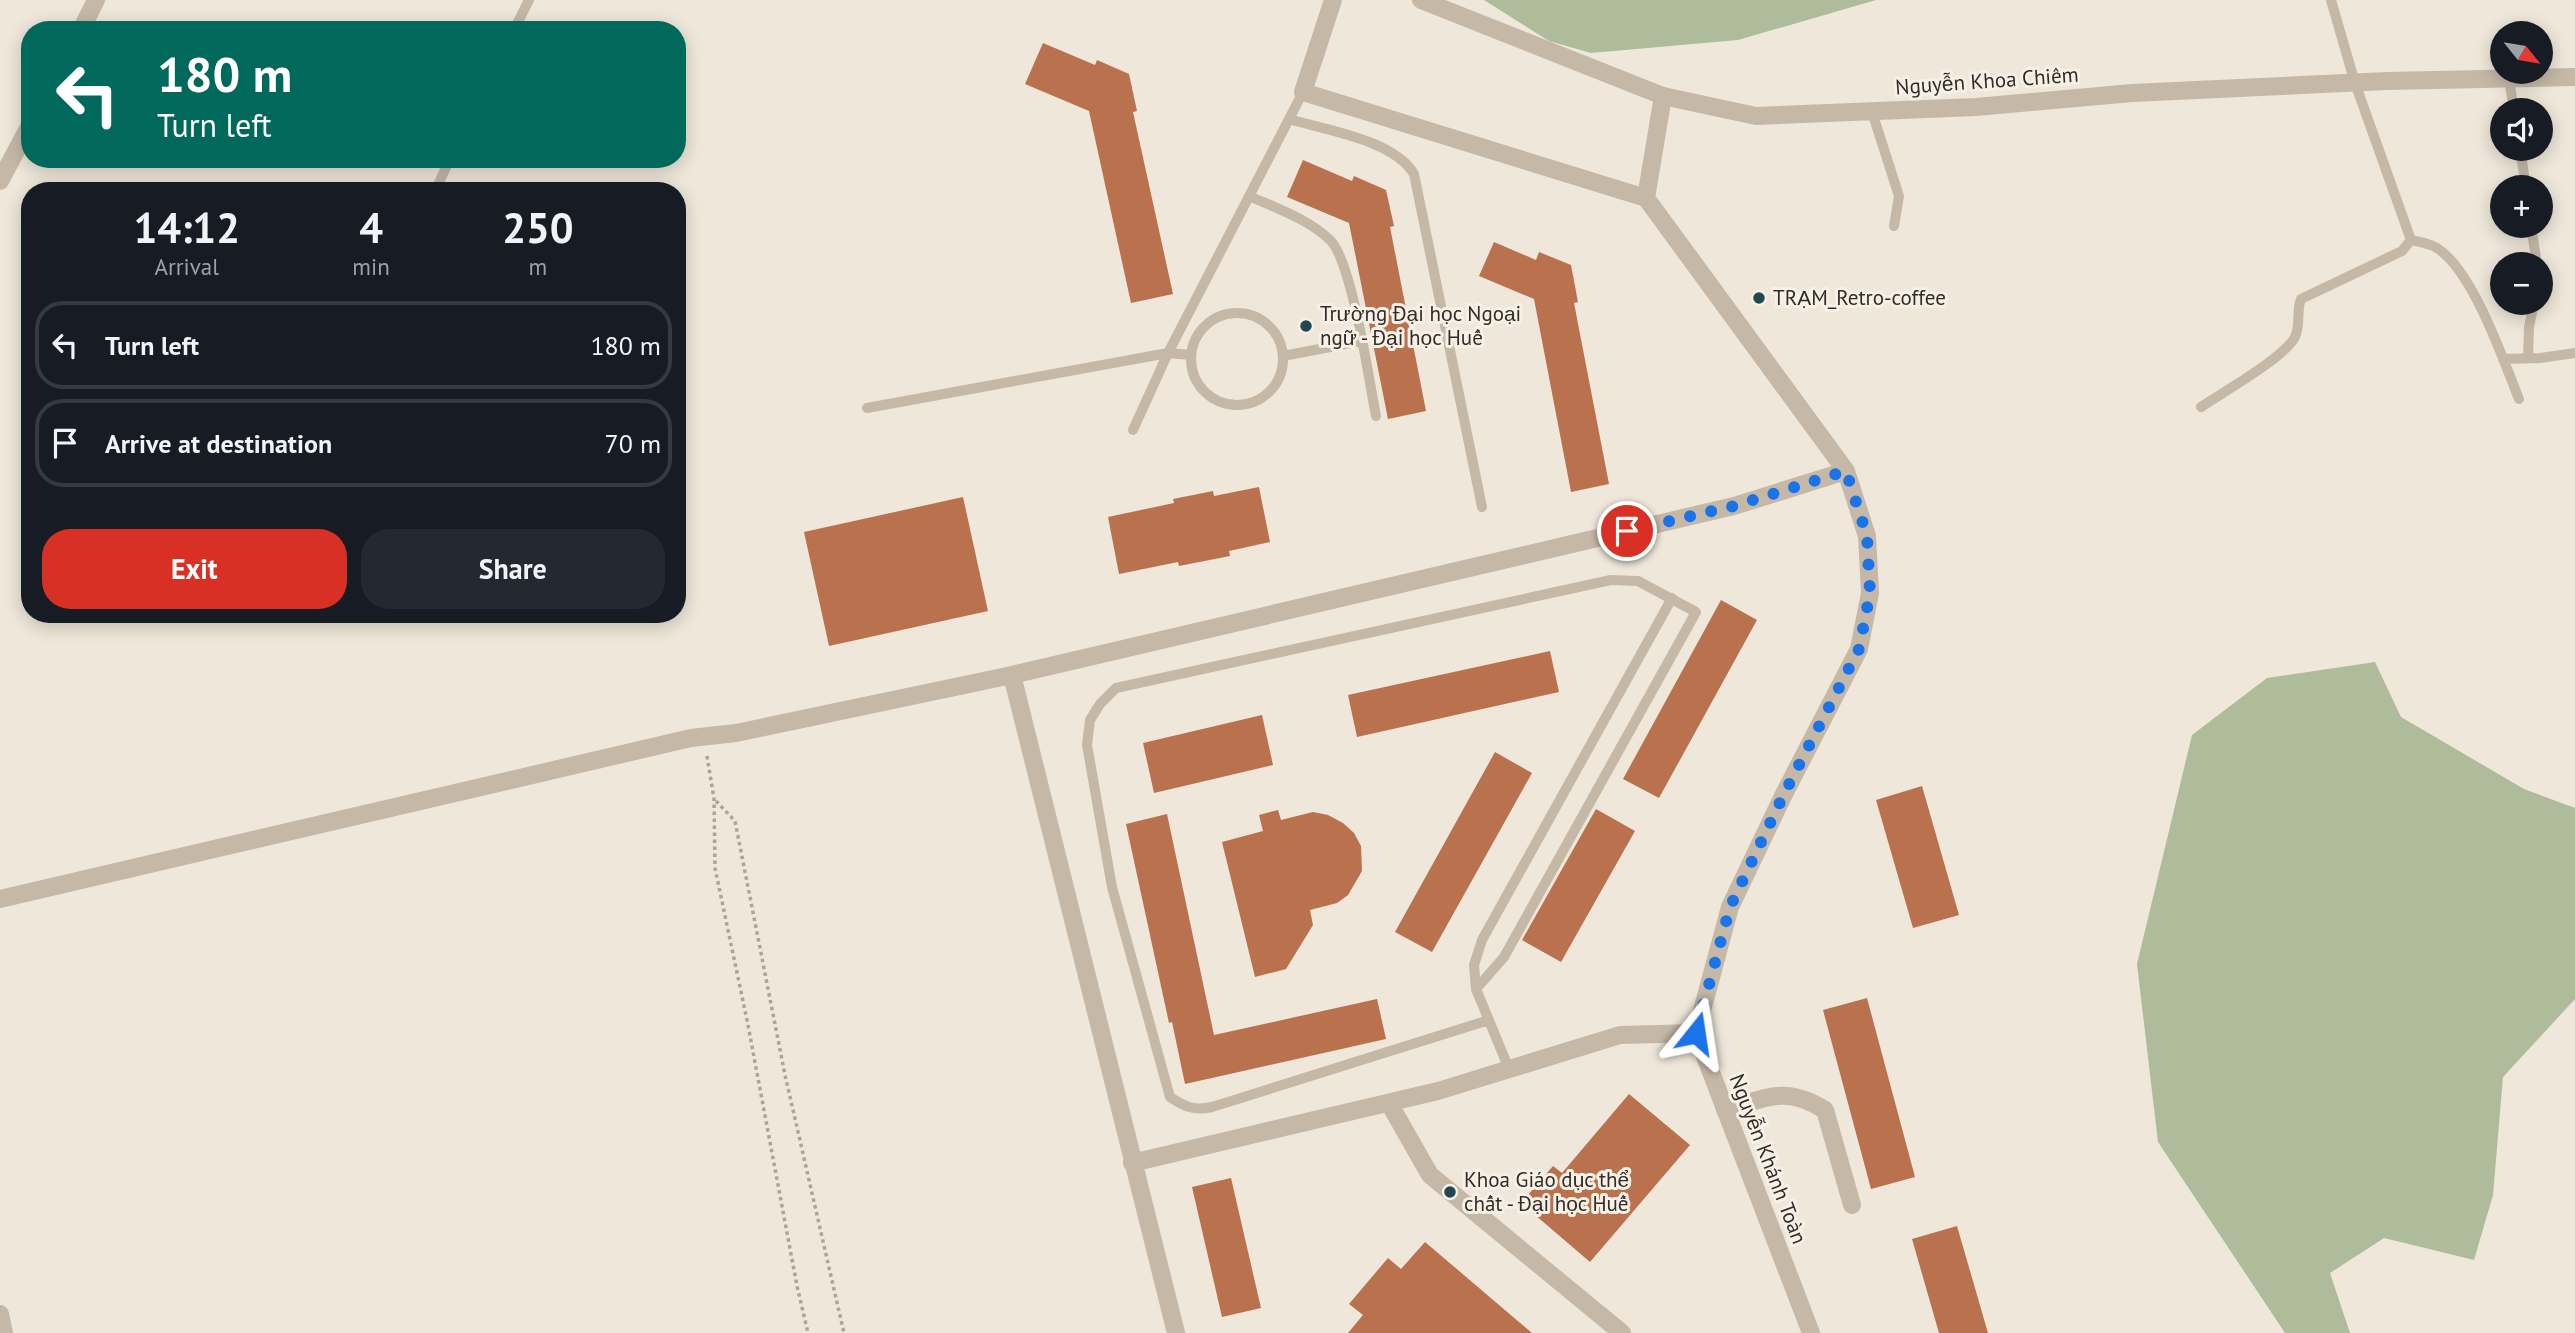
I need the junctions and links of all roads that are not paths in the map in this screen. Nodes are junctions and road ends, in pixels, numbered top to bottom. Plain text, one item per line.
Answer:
1 (96, 0) edge
2 (529, 0) edge
3 (1334, 0) edge
4 (1421, 0) edge
5 (2331, 0) edge
6 (85, 21) edge
7 (518, 21) edge
8 (2553, 78) edge
9 (2575, 78) edge
10 (2490, 80) edge
11 (2355, 83) junction
12 (1303, 92) junction
13 (1663, 96) junction
14 (1872, 111) junction
15 (1289, 119) junction
16 (21, 142) edge
17 (0, 181) edge
18 (1249, 196) junction
19 (1646, 198) junction
20 (1894, 226) dead end
21 (2411, 240) junction
22 (2532, 315) edge
23 (1360, 341) junction
24 (2575, 352) edge
25 (1168, 353) junction
26 (1191, 355) junction
27 (1283, 356) junction
28 (2528, 358) junction
29 (2503, 359) junction
30 (2519, 399) dead end
31 (2201, 407) dead end
32 (867, 408) dead end
33 (1376, 416) dead end
34 (1133, 430) dead end
35 (1846, 471) junction
36 (1482, 507) dead end
37 (1672, 598) junction
38 (1012, 675) junction
39 (0, 899) edge
40 (1476, 989) junction
41 (1489, 1020) junction
42 (1696, 1033) junction
43 (1509, 1069) junction
44 (1389, 1103) junction
45 (1725, 1110) junction
46 (1132, 1163) junction
47 (1852, 1205) dead end
48 (0, 1314) edge
49 (4, 1333) edge
50 (1176, 1333) edge
51 (1622, 1333) edge
52 (1811, 1333) edge

1 - 6 street
2 - 7 lane
3 - 12 street
4 - 13 street, Nguyễn Khoa Chiêm
5 - 11 lane
8 - 9 street, Nguyễn Khoa Chiêm
10 - 11 street, Nguyễn Khoa Chiêm
11 - 14 street, Nguyễn Khoa Chiêm
11 - 21 lane
12 - 15 lane
12 - 19 street
13 - 14 street, Nguyễn Khoa Chiêm
13 - 19 street
14 - 20 lane
15 - 18 lane
15 - 36 lane
16 - 17 street
18 - 23 lane
18 - 25 lane
19 - 35 street
21 - 29 lane
21 - 31 lane
22 - 28 lane
23 - 27 lane
23 - 33 lane
24 - 28 lane
25 - 26 lane
25 - 32 lane
25 - 34 lane
26 - 27 lane
26 - 27 lane
28 - 29 lane
29 - 30 lane
35 - 38 street
35 - 42 street
37 - 40 lane
37 - 40 lane
37 - 41 lane
38 - 39 street
38 - 46 street
40 - 41 lane
41 - 43 lane
42 - 43 street
42 - 45 street, Nguyễn Khánh Toàn
43 - 44 street
44 - 46 street
44 - 51 street
45 - 47 street
45 - 52 street, Nguyễn Khánh Toàn
46 - 50 street
48 - 49 street

